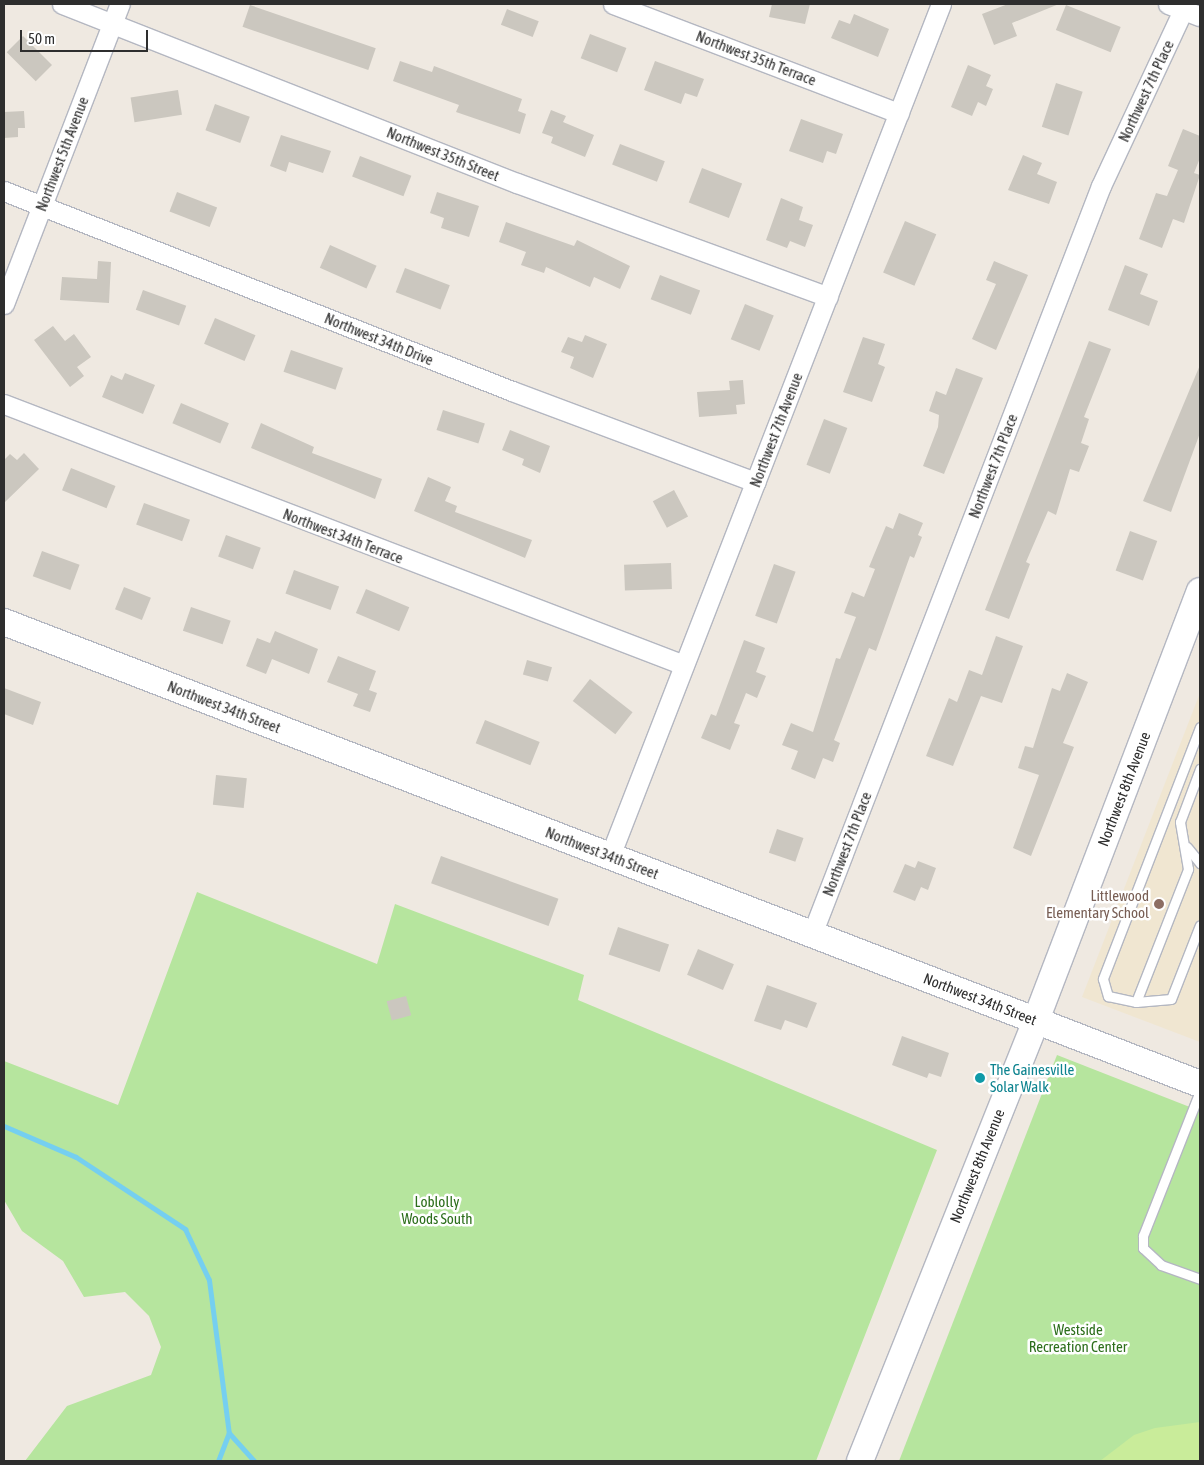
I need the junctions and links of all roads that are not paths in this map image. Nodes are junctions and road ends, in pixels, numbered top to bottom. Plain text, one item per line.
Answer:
1 (62, 4) edge
2 (120, 4) edge
3 (613, 4) edge
4 (941, 4) edge
5 (1185, 8) edge
6 (113, 23) junction
7 (899, 112) junction
8 (4, 191) edge
9 (42, 206) junction
10 (828, 297) junction
11 (4, 304) edge
12 (4, 404) edge
13 (756, 482) junction
14 (1200, 591) edge
15 (4, 622) edge
16 (684, 665) junction
17 (1200, 726) edge
18 (1200, 769) edge
19 (1187, 847) junction
20 (610, 856) junction
21 (1200, 863) edge
22 (1200, 925) edge
23 (812, 934) junction
24 (1136, 1002) junction
25 (1036, 1020) junction
26 (1200, 1084) edge
27 (1200, 1091) edge
28 (1200, 1279) edge
29 (860, 1461) edge

1 - 6 street, Northwest 35th Street
2 - 6 street, Northwest 5th Avenue
3 - 7 street, Northwest 35th Terrace
4 - 7 street, Northwest 7th Avenue
5 - 23 street, Northwest 7th Place
6 - 9 street, Northwest 5th Avenue
6 - 10 street, Northwest 35th Street
7 - 10 street, Northwest 7th Avenue
8 - 9 street, Northwest 34th Drive
9 - 11 street, Northwest 5th Avenue
9 - 13 street, Northwest 34th Drive
10 - 13 street, Northwest 7th Avenue
12 - 16 street, Northwest 34th Terrace
13 - 16 street, Northwest 7th Avenue
14 - 25 main road, Northwest 8th Avenue
15 - 20 main road, Northwest 34th Street
16 - 20 street, Northwest 7th Avenue
17 - 24 lane
18 - 19 lane
19 - 21 lane
19 - 24 lane
20 - 23 main road, Northwest 34th Street
22 - 24 lane
23 - 25 main road, Northwest 34th Street
25 - 26 main road, Northwest 34th Street
25 - 29 main road, Northwest 8th Avenue
27 - 28 lane

